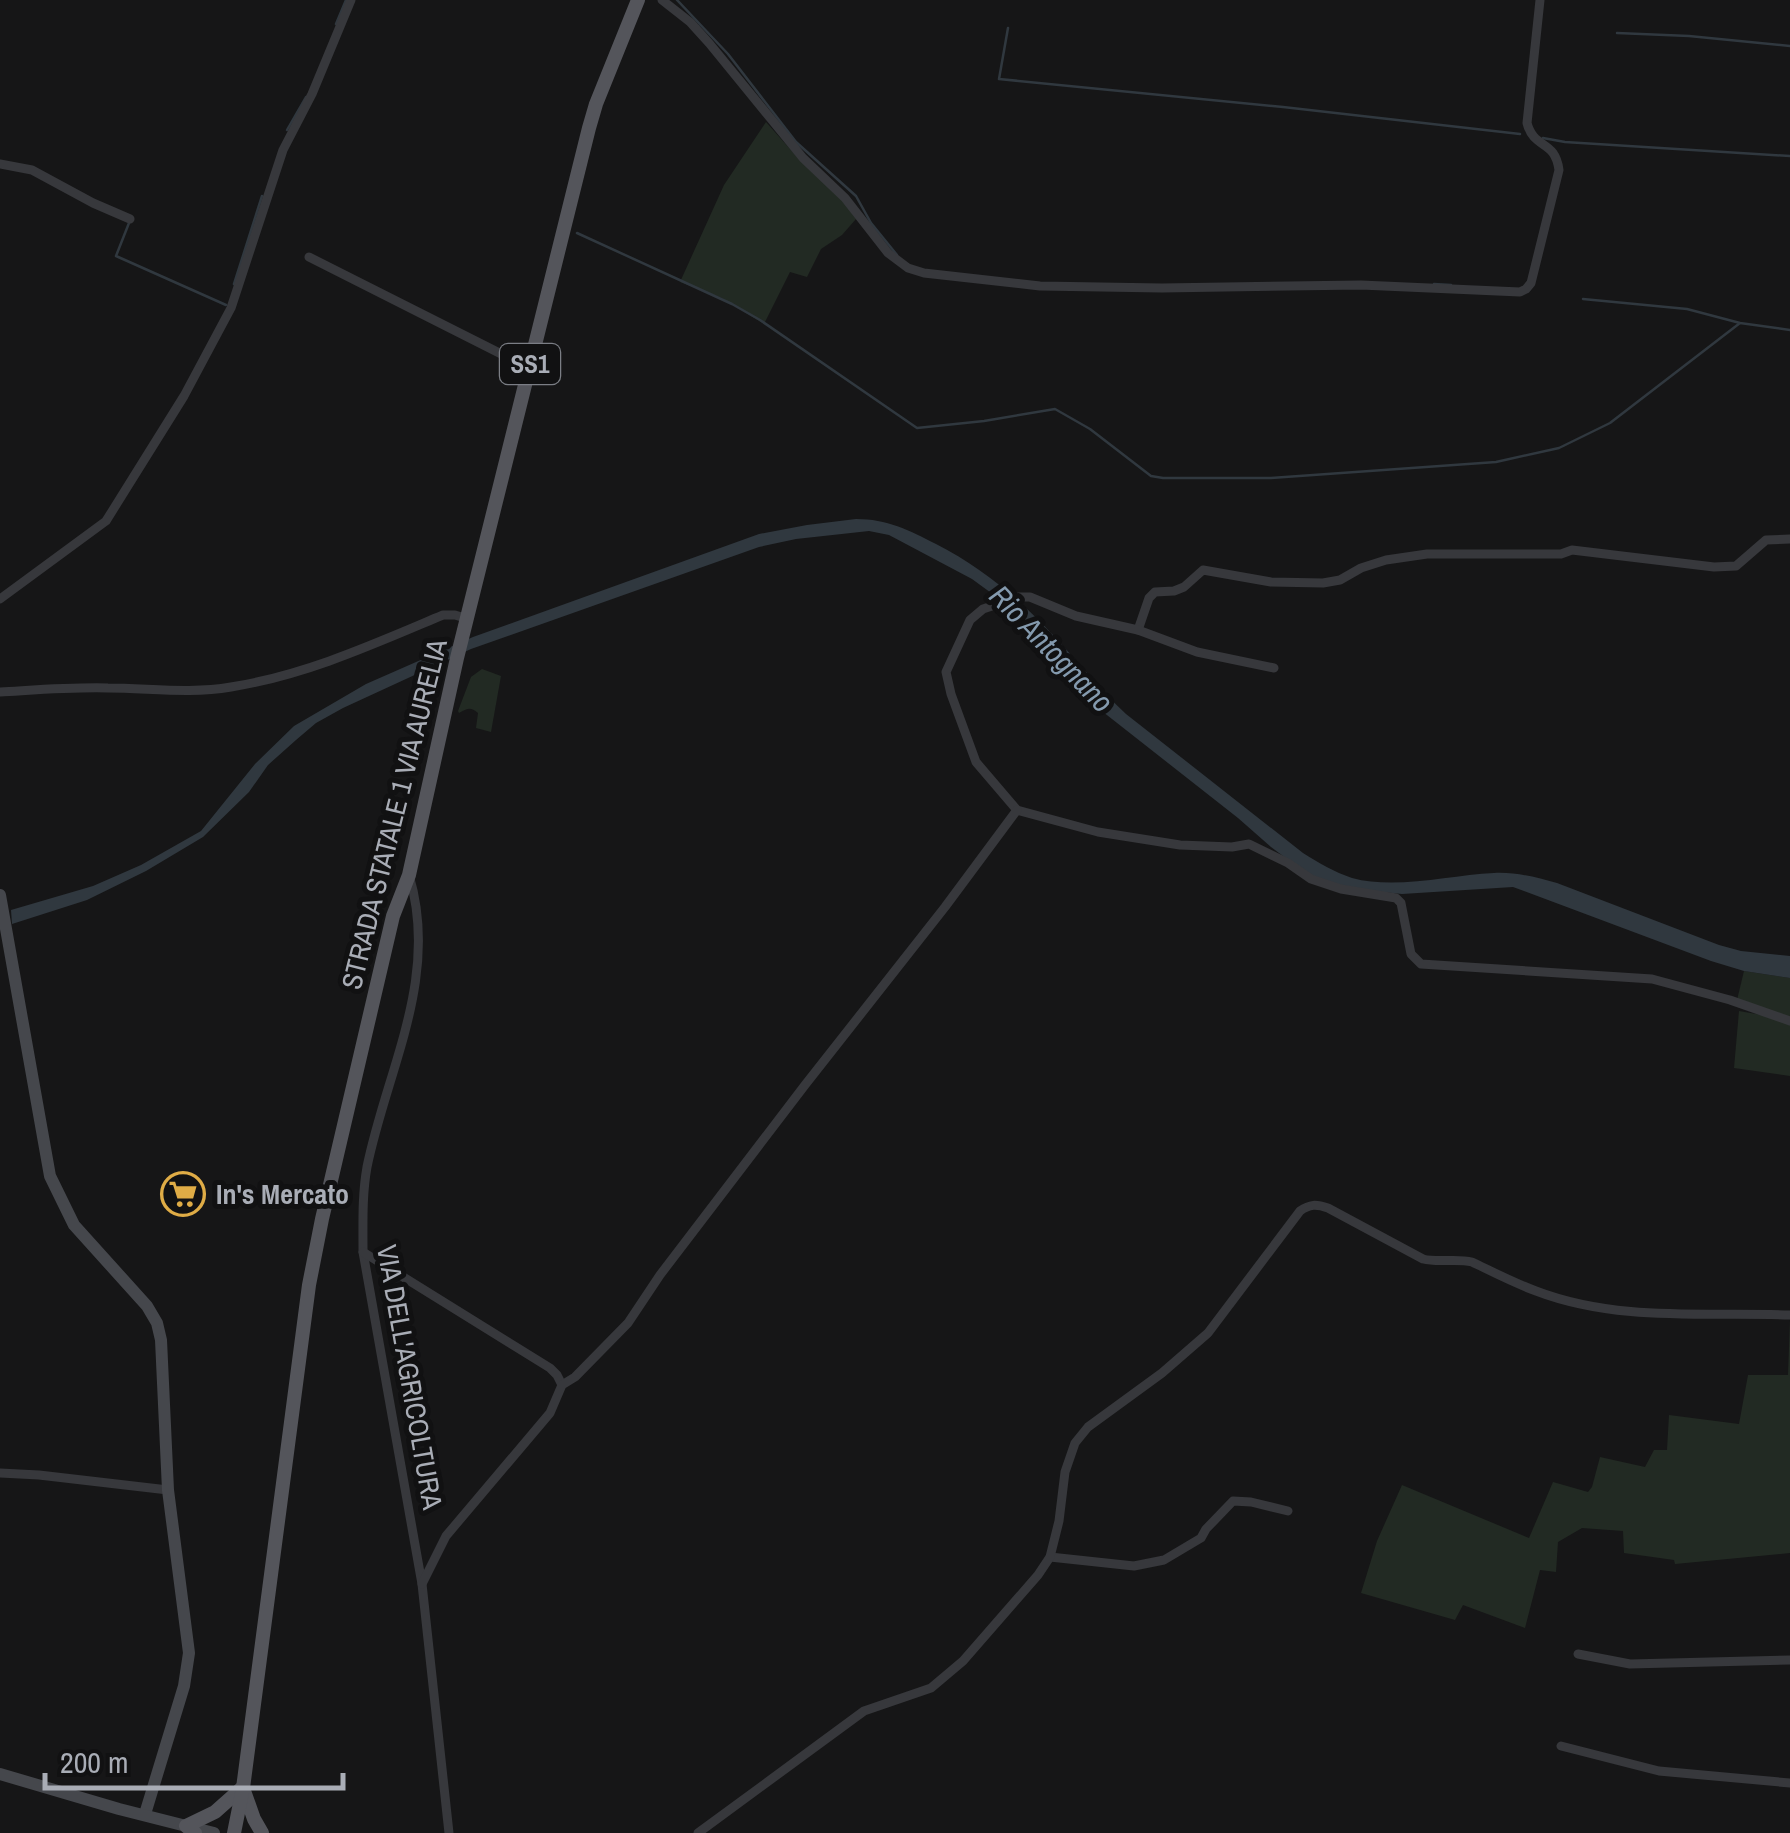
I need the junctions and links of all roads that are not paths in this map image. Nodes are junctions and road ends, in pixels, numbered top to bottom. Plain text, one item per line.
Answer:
1 (351, 0) edge
2 (638, 0) edge
3 (662, 0) edge
4 (1540, 0) edge
5 (0, 164) edge
6 (130, 218) dead end
7 (309, 258) dead end
8 (529, 368) junction
9 (1790, 539) edge
10 (0, 599) edge
11 (467, 622) junction
12 (1138, 630) junction
13 (1274, 668) dead end
14 (0, 692) edge
15 (1017, 810) junction
16 (408, 874) junction
17 (0, 895) edge
18 (1790, 1021) edge
19 (364, 1252) junction
20 (1790, 1315) edge
21 (562, 1386) junction
22 (0, 1473) edge
23 (168, 1490) junction
24 (1288, 1511) dead end
25 (1050, 1557) junction
26 (422, 1584) junction
27 (1578, 1654) dead end
28 (1790, 1660) edge
29 (1561, 1746) dead end
30 (0, 1774) edge
31 (1790, 1783) edge
32 (243, 1788) junction
33 (145, 1814) junction
34 (191, 1829) edge
35 (214, 1833) edge
36 (234, 1833) edge
37 (262, 1833) edge
38 (449, 1833) edge
39 (698, 1833) edge

1 - 10 street
2 - 8 main road, STRADA STATALE 1 VIA AURELIA / SS1
3 - 4 street
5 - 6 street
7 - 8 street
8 - 11 main road, STRADA STATALE 1 VIA AURELIA / SS1
9 - 12 street
11 - 14 street
11 - 16 main road, STRADA STATALE 1 VIA AURELIA / SS1
12 - 13 street
12 - 15 street
15 - 18 street
15 - 21 street
16 - 19 street, VIA DELL'AGRICOLTURA
16 - 32 main road, STRADA STATALE 1 VIA AURELIA / SS1
17 - 23 street
19 - 21 street
19 - 26 street, VIA DELL'AGRICOLTURA
20 - 25 street
21 - 26 street
22 - 23 street
23 - 33 street
24 - 25 street
25 - 39 street
26 - 38 street, VIA DELL'AGRICOLTURA
27 - 28 street
29 - 31 street
30 - 33 street
32 - 34 main road
32 - 36 main road, SS1
32 - 37 main road
33 - 34 street
34 - 35 street

